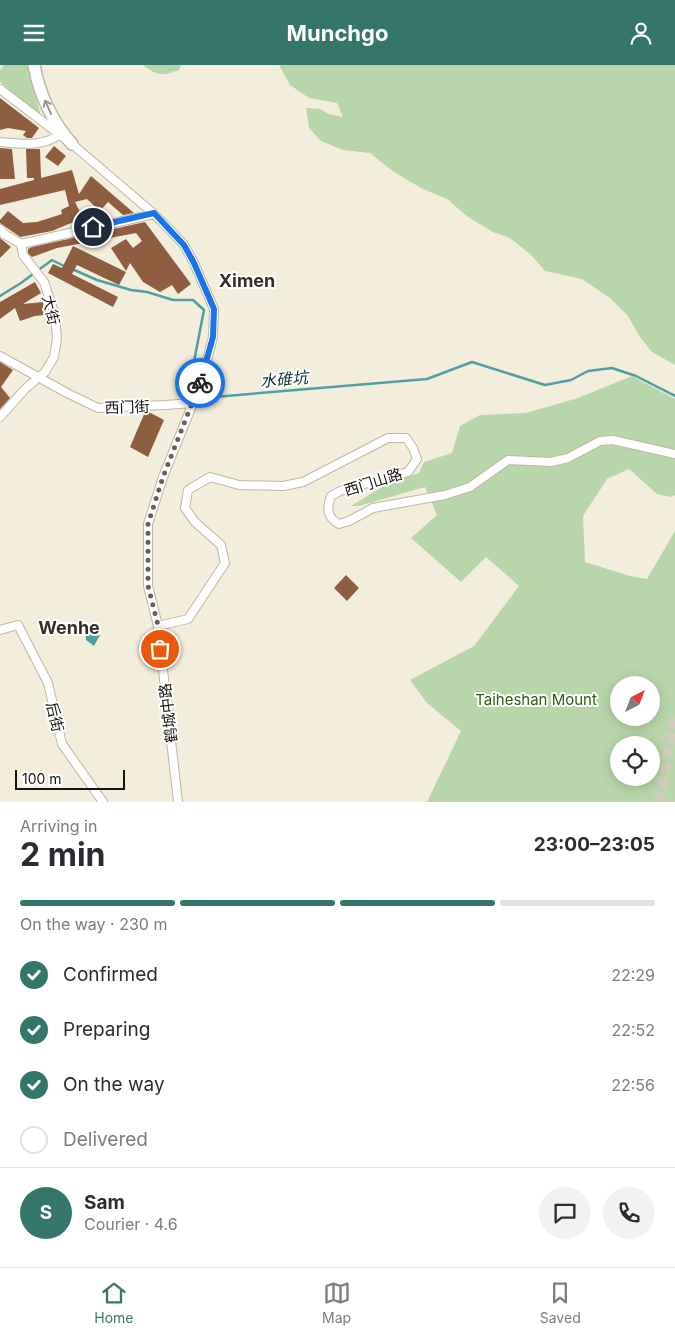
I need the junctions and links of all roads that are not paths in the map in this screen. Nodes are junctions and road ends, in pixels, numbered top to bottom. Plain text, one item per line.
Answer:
1 (34, 65) edge
2 (0, 89) edge
3 (59, 135) junction
4 (0, 142) edge
5 (72, 144) junction
6 (154, 213) junction
7 (0, 229) edge
8 (21, 244) junction
9 (0, 356) edge
10 (38, 378) junction
11 (194, 400) junction
12 (0, 417) edge
13 (675, 454) edge
14 (158, 625) junction
15 (0, 629) edge
16 (103, 802) edge
17 (178, 802) edge

5 -> 1 highway
2 - 3 street, 鹤城中路
3 - 4 street
3 - 5 street, 鹤城中路
5 - 6 street, 鹤城中路
6 - 8 street
6 - 11 street, 鹤城中路
7 - 8 street
8 - 10 street, 大街
9 - 10 street, 西门街
10 - 11 street, 西门街
10 - 12 street, 大街
11 - 14 street, 鹤城中路
13 - 14 street, 西门山路
14 - 17 street, 鹤城中路
15 - 16 street, 后街

